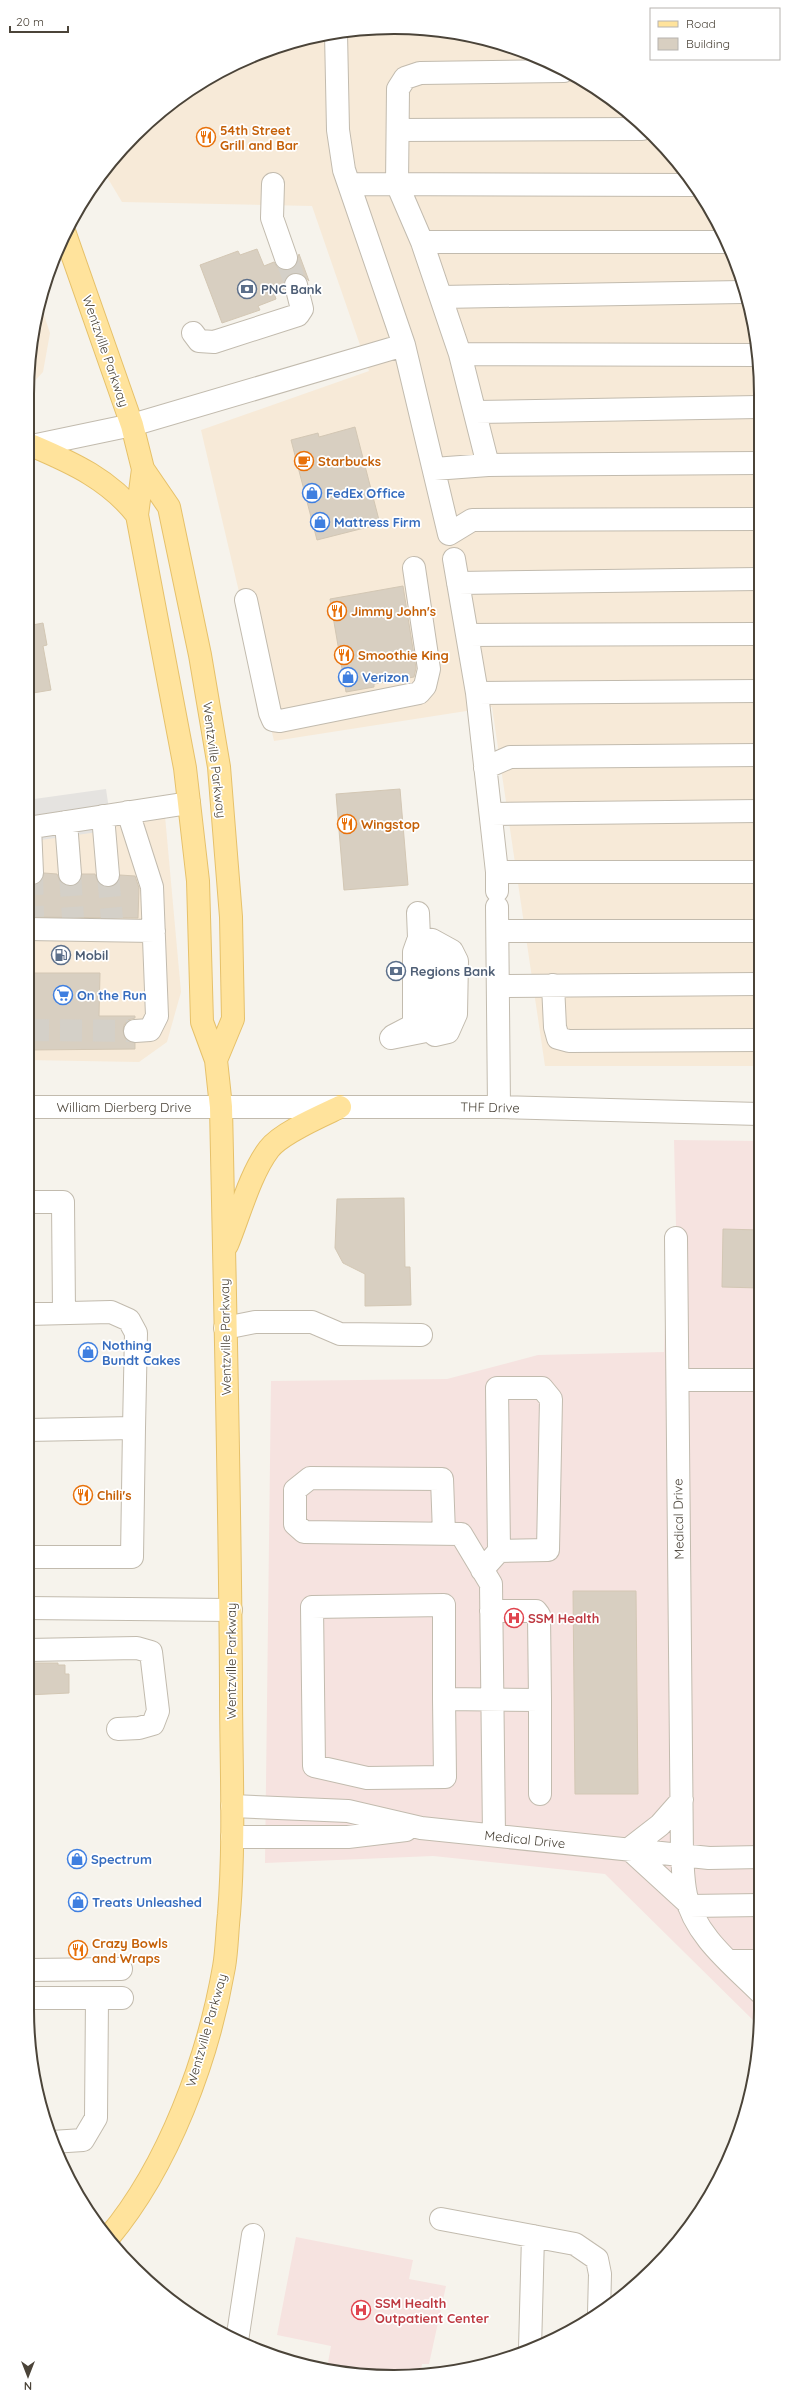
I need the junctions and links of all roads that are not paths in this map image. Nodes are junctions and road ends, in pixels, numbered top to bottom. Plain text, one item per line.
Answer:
1 (336, 39) edge
2 (553, 71) edge
3 (638, 129) edge
4 (398, 130) junction
5 (273, 184) dead end
6 (349, 184) junction
7 (397, 184) junction
8 (687, 185) edge
9 (68, 241) edge
10 (422, 242) junction
11 (720, 242) edge
12 (286, 258) tunnel mouth
13 (296, 285) tunnel mouth
14 (739, 292) edge
15 (441, 297) junction
16 (193, 333) dead end
17 (404, 345) junction
18 (460, 354) junction
19 (752, 355) edge
20 (754, 408) edge
21 (475, 412) junction
22 (132, 425) junction
23 (34, 445) edge
24 (34, 448) edge
25 (754, 463) edge
26 (488, 465) junction
27 (143, 469) junction
28 (434, 469) junction
29 (137, 515) junction
30 (754, 519) edge
31 (454, 560) dead end
32 (414, 568) dead end
33 (754, 578) edge
34 (458, 583) junction
35 (246, 600) dead end
36 (754, 634) edge
37 (467, 636) junction
38 (754, 691) edge
39 (477, 693) junction
40 (754, 755) edge
41 (485, 768) junction
42 (189, 803) junction
43 (754, 811) edge
44 (128, 812) junction
45 (490, 814) junction
46 (103, 816) junction
47 (66, 822) junction
48 (34, 827) edge
49 (754, 872) edge
50 (70, 874) tunnel mouth
51 (108, 875) tunnel mouth
52 (497, 890) junction
53 (418, 913) dead end
54 (34, 925) edge
55 (154, 931) junction
56 (498, 931) junction
57 (754, 931) edge
58 (420, 938) junction
59 (754, 984) edge
60 (498, 986) junction
61 (553, 986) junction
62 (135, 1031) tunnel mouth
63 (390, 1038) junction
64 (754, 1040) edge
65 (216, 1060) junction
66 (34, 1106) edge
67 (221, 1106) junction
68 (340, 1107) junction
69 (499, 1107) junction
70 (754, 1114) edge
71 (34, 1202) edge
72 (676, 1238) dead end
73 (224, 1254) junction
74 (64, 1312) junction
75 (34, 1314) edge
76 (225, 1328) junction
77 (421, 1335) dead end
78 (678, 1380) junction
79 (754, 1380) edge
80 (134, 1428) junction
81 (34, 1430) edge
82 (444, 1533) junction
83 (499, 1551) junction
84 (34, 1557) edge
85 (482, 1570) junction
86 (34, 1608) edge
87 (231, 1610) junction
88 (491, 1611) junction
89 (34, 1650) edge
90 (492, 1698) junction
91 (444, 1699) junction
92 (540, 1700) junction
93 (118, 1729) dead end
94 (540, 1794) dead end
95 (682, 1800) junction
96 (232, 1806) junction
97 (421, 1828) junction
98 (494, 1835) junction
99 (232, 1837) junction
100 (629, 1849) junction
101 (682, 1855) junction
102 (754, 1857) edge
103 (689, 1904) junction
104 (754, 1905) edge
105 (729, 1961) junction
106 (754, 1961) edge
107 (121, 1969) dead end
108 (34, 1970) edge
109 (754, 1986) edge
110 (34, 1998) edge
111 (97, 1998) junction
112 (122, 1998) dead end
113 (59, 2142) edge
114 (441, 2219) dead end
115 (110, 2232) edge
116 (254, 2234) dead end
117 (533, 2236) junction
118 (599, 2305) edge
119 (238, 2334) edge
120 (530, 2344) edge

1 - 6 street
2 - 4 street
3 - 4 street
4 - 7 street
5 - 12 street
6 - 7 street
6 - 17 street
7 - 8 street
7 - 10 street
9 - 22 main road, Wentzville Parkway
10 - 11 street
10 - 15 street
13 - 16 street
14 - 15 street
15 - 18 street
17 - 22 street
17 - 28 street
18 - 19 street
18 - 21 street
20 - 21 street
21 - 26 street
22 - 23 street
22 - 27 main road, Wentzville Parkway
24 - 29 main road
25 - 26 street
26 - 28 street
27 - 29 main road, Wentzville Parkway
27 - 65 main road, Wentzville Parkway
28 - 30 street
29 - 42 main road, Wentzville Parkway
31 - 34 street
32 - 35 street
33 - 34 street
34 - 37 street
36 - 37 street
37 - 39 street
38 - 39 street
39 - 41 street
40 - 41 street
41 - 45 street
42 - 44 street
42 - 65 main road, Wentzville Parkway
43 - 45 street
44 - 46 street
44 - 55 street
45 - 52 street
46 - 47 street
46 - 51 street
47 - 48 street
47 - 50 street
49 - 52 street
52 - 56 street
53 - 58 street
54 - 55 street
55 - 62 street
56 - 57 street
56 - 60 street
58 - 63 street
58 - 63 street
58 - 63 street
59 - 61 street
60 - 61 street
60 - 69 street
61 - 64 street
65 - 67 main road, Wentzville Parkway
66 - 67 street, William Dierberg Drive
67 - 68 street, THF Drive
67 - 73 main road, Wentzville Parkway
68 - 69 street, THF Drive
68 - 73 main road
69 - 70 street, THF Drive
71 - 74 street
72 - 78 street, Medical Drive
73 - 76 main road, Wentzville Parkway
74 - 75 street
74 - 80 street
76 - 77 street
76 - 87 main road, Wentzville Parkway
78 - 79 street
78 - 95 street, Medical Drive
80 - 81 street
80 - 84 street
82 - 82 street
82 - 85 street
83 - 83 street
83 - 85 street
85 - 88 street
86 - 87 street
87 - 96 main road, Wentzville Parkway
88 - 90 street
88 - 92 street
89 - 93 street
90 - 91 street
90 - 92 street
90 - 98 street
91 - 91 street
92 - 94 street
95 - 100 street
95 - 101 street, Medical Drive
96 - 97 street, Medical Drive
96 - 99 main road, Wentzville Parkway
97 - 98 street, Medical Drive
97 - 99 street, Medical Drive
98 - 100 street, Medical Drive
99 - 115 main road, Wentzville Parkway
100 - 101 street, Medical Drive
100 - 103 street, Medical Drive
101 - 102 street, Medical Drive
101 - 103 street, Medical Drive
103 - 104 street
103 - 105 street, Medical Drive
105 - 106 street
105 - 109 street, Medical Drive
107 - 108 street
110 - 111 street
111 - 112 street
111 - 113 street
114 - 117 street
116 - 119 street
117 - 118 street
117 - 120 street

